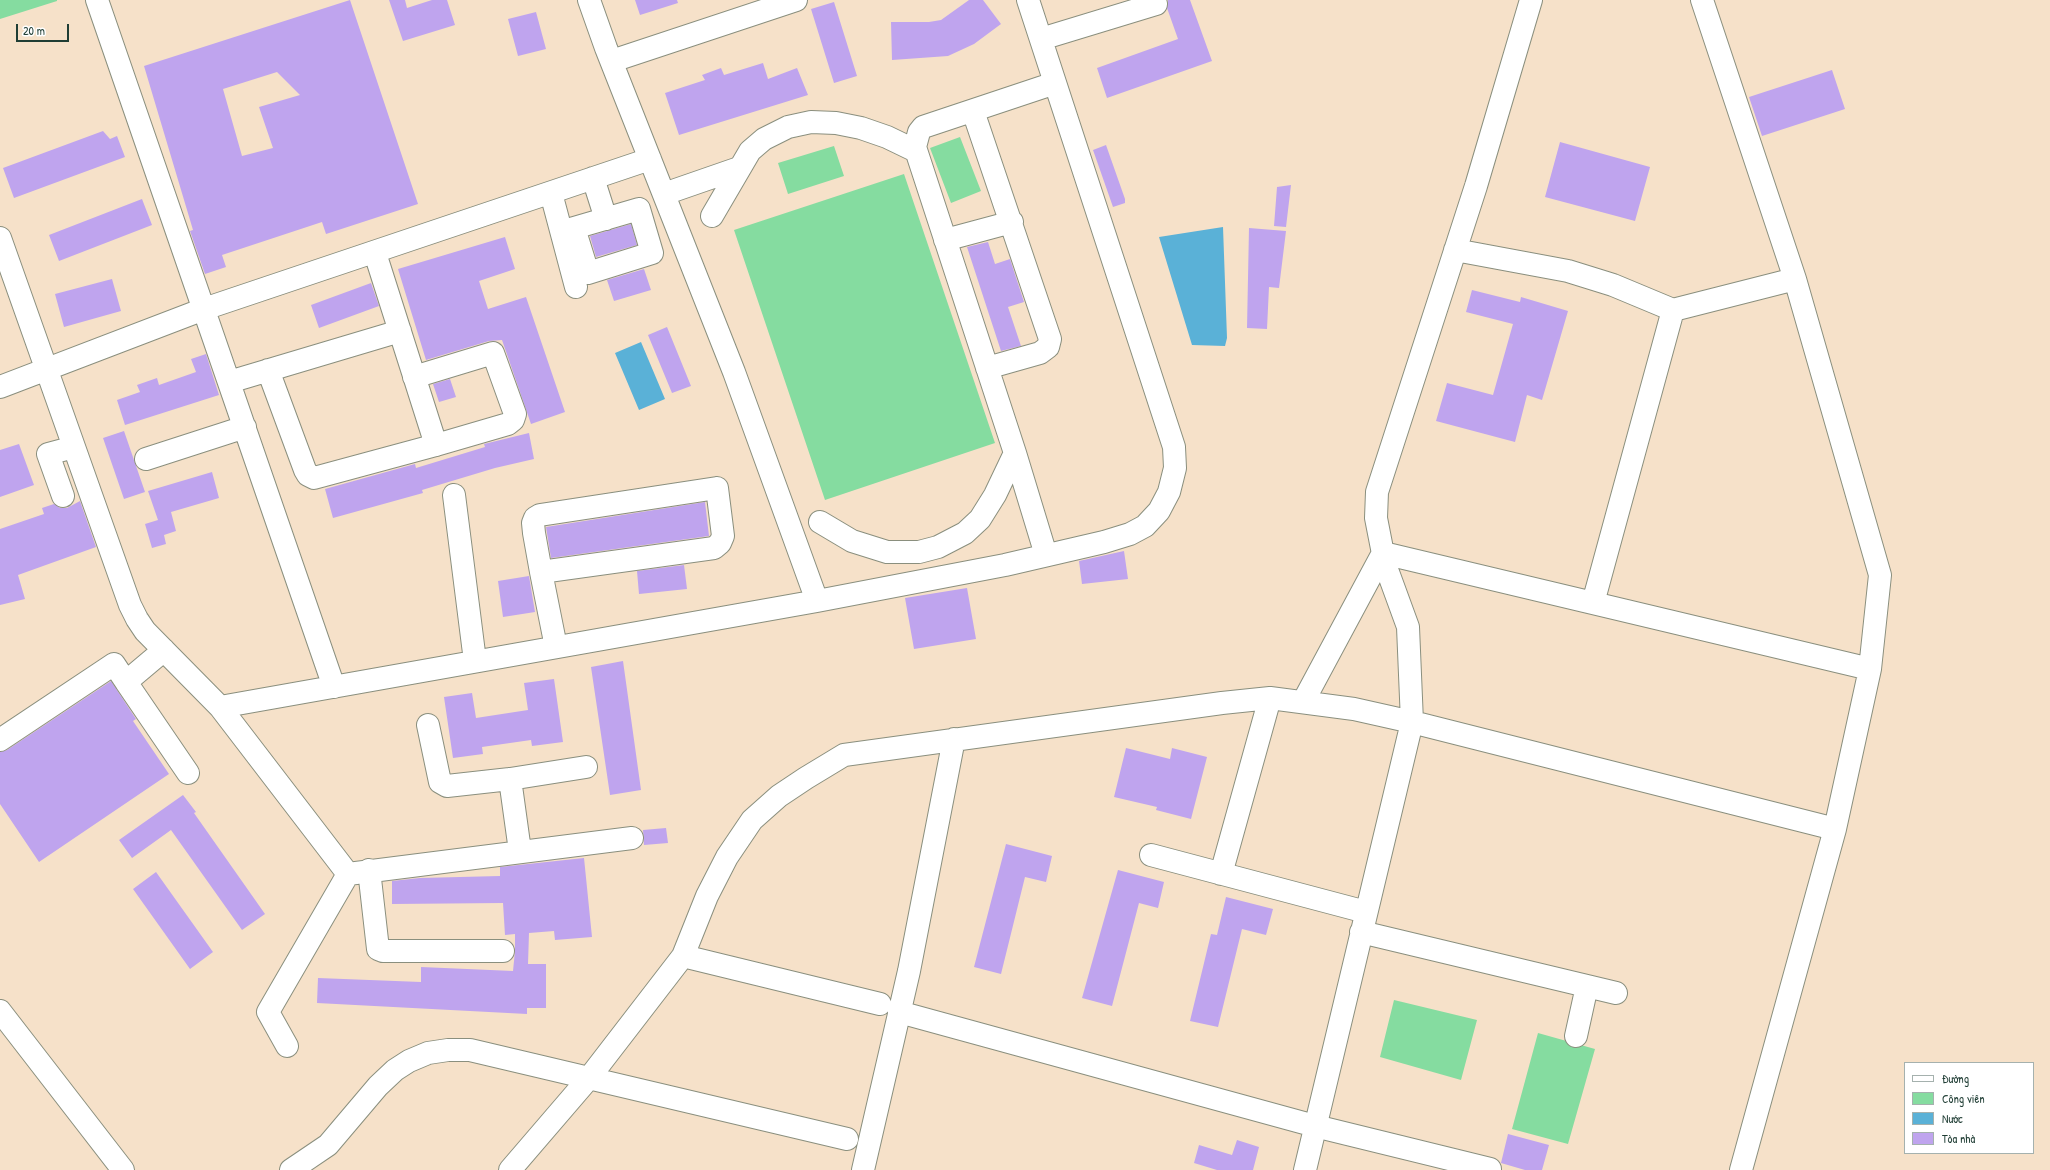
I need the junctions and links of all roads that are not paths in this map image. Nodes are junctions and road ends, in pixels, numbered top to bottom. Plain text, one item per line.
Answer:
1 (97, 0) edge
2 (589, 0) edge
3 (796, 0) edge
4 (1028, 0) edge
5 (1531, 0) edge
6 (1702, 0) edge
7 (1156, 4) dead end
8 (1041, 39) junction
9 (612, 61) junction
10 (1055, 83) junction
11 (973, 111) junction
12 (916, 151) junction
13 (650, 159) junction
14 (739, 168) junction
15 (593, 178) junction
16 (551, 193) junction
17 (664, 194) junction
18 (712, 216) dead end
19 (606, 219) dead end
20 (1012, 222) junction
21 (0, 238) edge
22 (945, 240) junction
23 (1455, 250) junction
24 (375, 253) junction
25 (1795, 279) junction
26 (576, 287) dead end
27 (204, 309) junction
28 (1673, 310) junction
29 (400, 331) junction
30 (987, 368) junction
31 (47, 369) junction
32 (268, 370) junction
33 (414, 376) junction
34 (229, 382) junction
35 (0, 387) edge
36 (245, 427) junction
37 (436, 445) junction
38 (74, 447) junction
39 (1015, 453) junction
40 (146, 459) dead end
41 (454, 494) dead end
42 (63, 496) dead end
43 (820, 522) dead end
44 (1383, 553) junction
45 (1046, 555) junction
46 (541, 572) junction
47 (817, 601) junction
48 (1593, 603) junction
49 (556, 647) junction
50 (164, 650) junction
51 (475, 661) junction
52 (1870, 669) junction
53 (126, 682) junction
54 (334, 686) junction
55 (1270, 698) junction
56 (1303, 702) junction
57 (220, 707) junction
58 (1412, 722) junction
59 (428, 725) dead end
60 (954, 739) junction
61 (0, 740) edge
62 (586, 767) dead end
63 (188, 773) dead end
64 (510, 779) junction
65 (1835, 829) junction
66 (632, 838) dead end
67 (520, 851) junction
68 (1151, 855) dead end
69 (358, 872) junction
70 (1221, 874) junction
71 (1364, 922) junction
72 (504, 951) dead end
73 (683, 956) junction
74 (1587, 986) junction
75 (1616, 993) dead end
76 (890, 1008) junction
77 (0, 1011) edge
78 (1576, 1036) dead end
79 (287, 1046) dead end
80 (589, 1078) junction
81 (1315, 1126) junction
82 (847, 1139) dead end
83 (1490, 1169) edge
84 (123, 1170) edge
85 (291, 1170) edge
86 (510, 1170) edge
87 (863, 1170) edge
88 (1304, 1170) edge
89 (1741, 1170) edge

1 - 27 street
2 - 9 street
3 - 9 street
4 - 8 street
5 - 23 street
6 - 25 street
7 - 8 street
8 - 10 street
9 - 13 street
10 - 11 street
10 - 45 street
11 - 12 street
11 - 20 street
12 - 14 street
12 - 22 street
13 - 15 street
13 - 17 street
14 - 17 street
14 - 18 street
15 - 16 street
15 - 19 street
16 - 24 street
16 - 26 street
17 - 47 street
20 - 22 street
20 - 30 street
21 - 31 street
22 - 30 street
23 - 28 street
23 - 44 street
24 - 27 street
24 - 29 street
25 - 28 street
25 - 52 street
27 - 31 street
27 - 34 street
28 - 48 street
29 - 32 street
29 - 33 street
30 - 39 street
31 - 35 street
31 - 38 street
32 - 34 street
32 - 37 street
33 - 37 street
33 - 37 street
34 - 36 street
36 - 40 street
36 - 54 street
38 - 42 street
38 - 50 street
39 - 43 street
39 - 45 street
41 - 51 street
44 - 48 street
44 - 56 street
44 - 58 street
45 - 47 street
46 - 46 street
46 - 49 street
47 - 49 street
48 - 52 street
49 - 51 street
50 - 53 street
50 - 57 street
51 - 54 street
52 - 65 street
53 - 61 street
53 - 63 street
54 - 57 street
55 - 56 street
55 - 60 street
55 - 70 street
56 - 58 street
57 - 69 street
58 - 65 street
58 - 71 street
59 - 64 street
60 - 73 street
60 - 76 street
62 - 64 street
64 - 67 street
65 - 89 street
66 - 67 street
67 - 69 street
68 - 70 street
69 - 72 street
69 - 79 street
70 - 71 street
71 - 74 street
71 - 81 street
73 - 76 street
73 - 80 street
74 - 75 street
74 - 78 street
76 - 81 street
76 - 87 street
77 - 84 street
80 - 82 street
80 - 85 street
80 - 86 street
81 - 83 street
81 - 88 street

